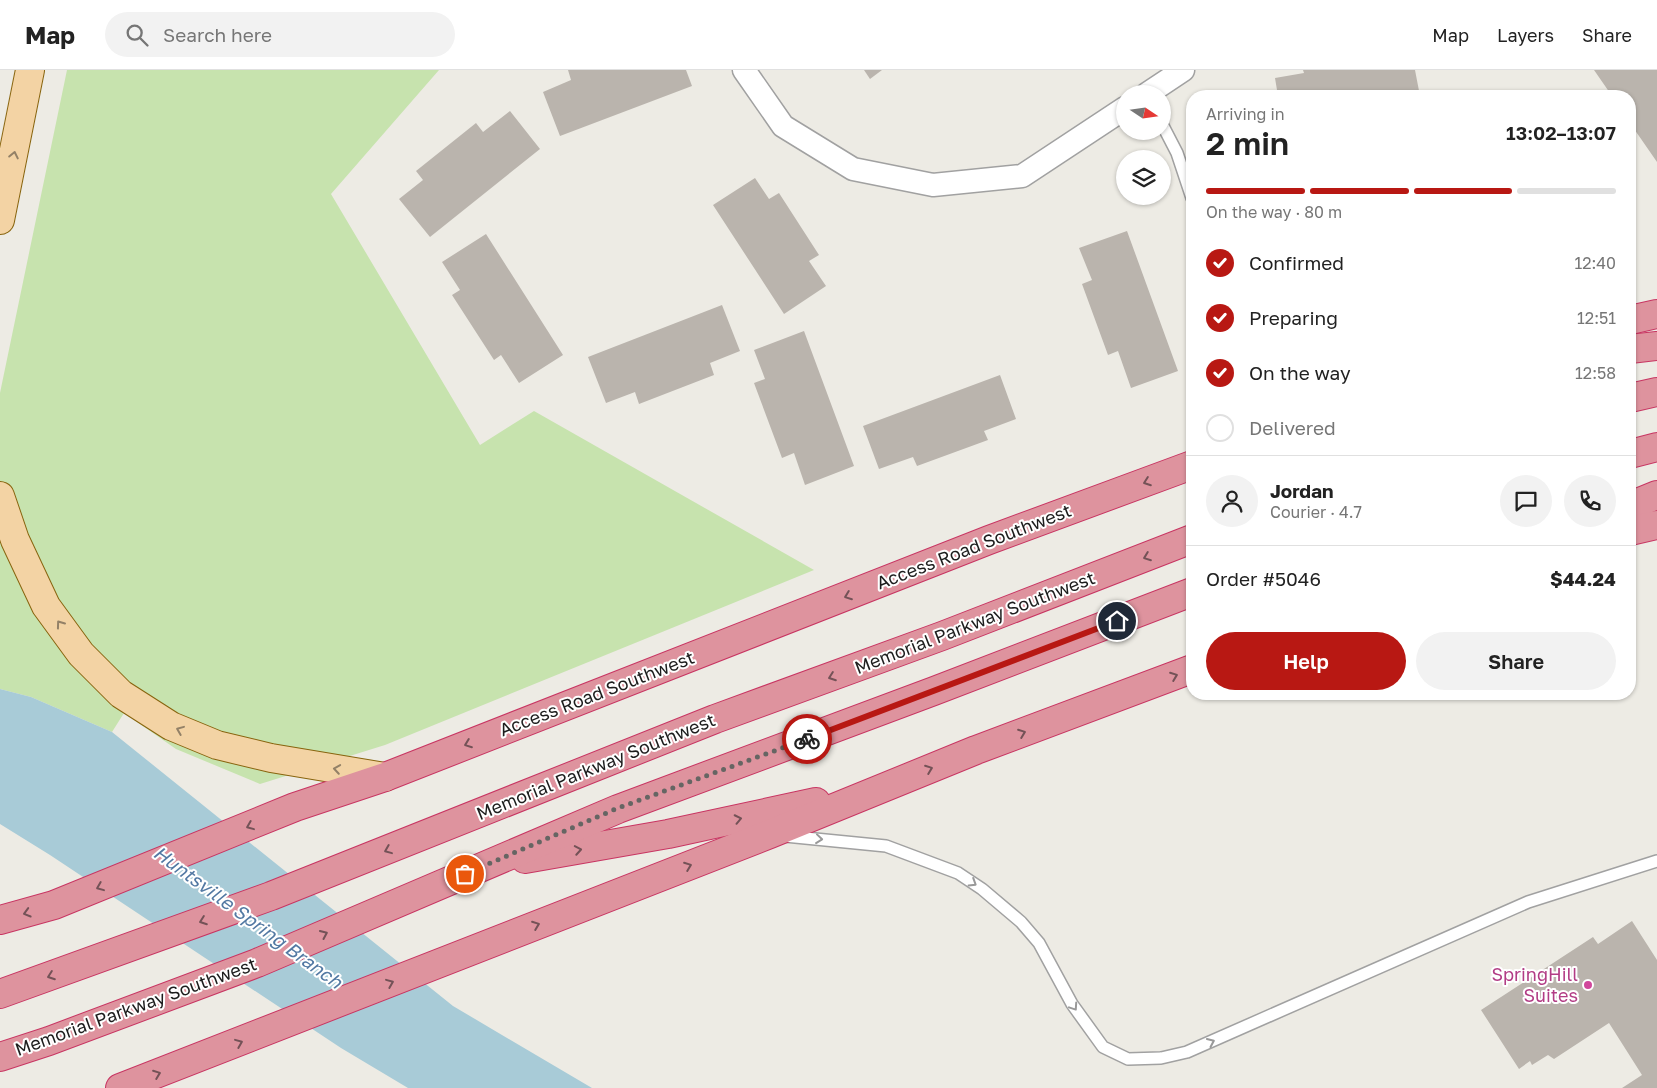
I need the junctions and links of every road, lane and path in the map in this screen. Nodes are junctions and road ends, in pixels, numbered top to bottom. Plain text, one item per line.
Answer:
1 (30, 70) edge
2 (744, 70) edge
3 (1183, 70) edge
4 (1160, 85) edge
5 (1116, 114) edge
6 (1171, 140) edge
7 (1186, 180) edge
8 (0, 220) edge
9 (1657, 314) edge
10 (1636, 319) edge
11 (1657, 346) edge
12 (1636, 348) edge
13 (1657, 392) edge
14 (1636, 397) edge
15 (1657, 447) edge
16 (1636, 452) edge
17 (1186, 467) edge
18 (1657, 495) edge
19 (0, 496) edge
20 (1636, 504) edge
21 (1657, 525) edge
22 (1636, 530) edge
23 (1186, 541) edge
24 (1186, 594) edge
25 (1186, 671) edge
26 (385, 777) junction
27 (884, 787) junction
28 (770, 834) junction
29 (1657, 861) edge
30 (479, 868) junction
31 (0, 920) edge
32 (0, 994) edge
33 (0, 1056) edge
34 (120, 1088) edge

8 -> 1 main road
2 - 5 street
3 - 4 street
6 - 7 lane
9 - 10 highway
11 - 12 highway
13 - 14 highway
15 - 16 highway
17 -> 26 highway, Access Road Southwest
18 - 20 highway
26 -> 19 main road
21 - 22 highway
23 -> 32 highway, Memorial Parkway Southwest
24 - 30 highway, Memorial Parkway Southwest
27 -> 25 highway
26 -> 31 highway, Access Road Southwest
27 - 28 highway
30 -> 27 highway
28 -> 29 lane
34 -> 28 highway
33 -> 30 highway, Memorial Parkway Southwest

